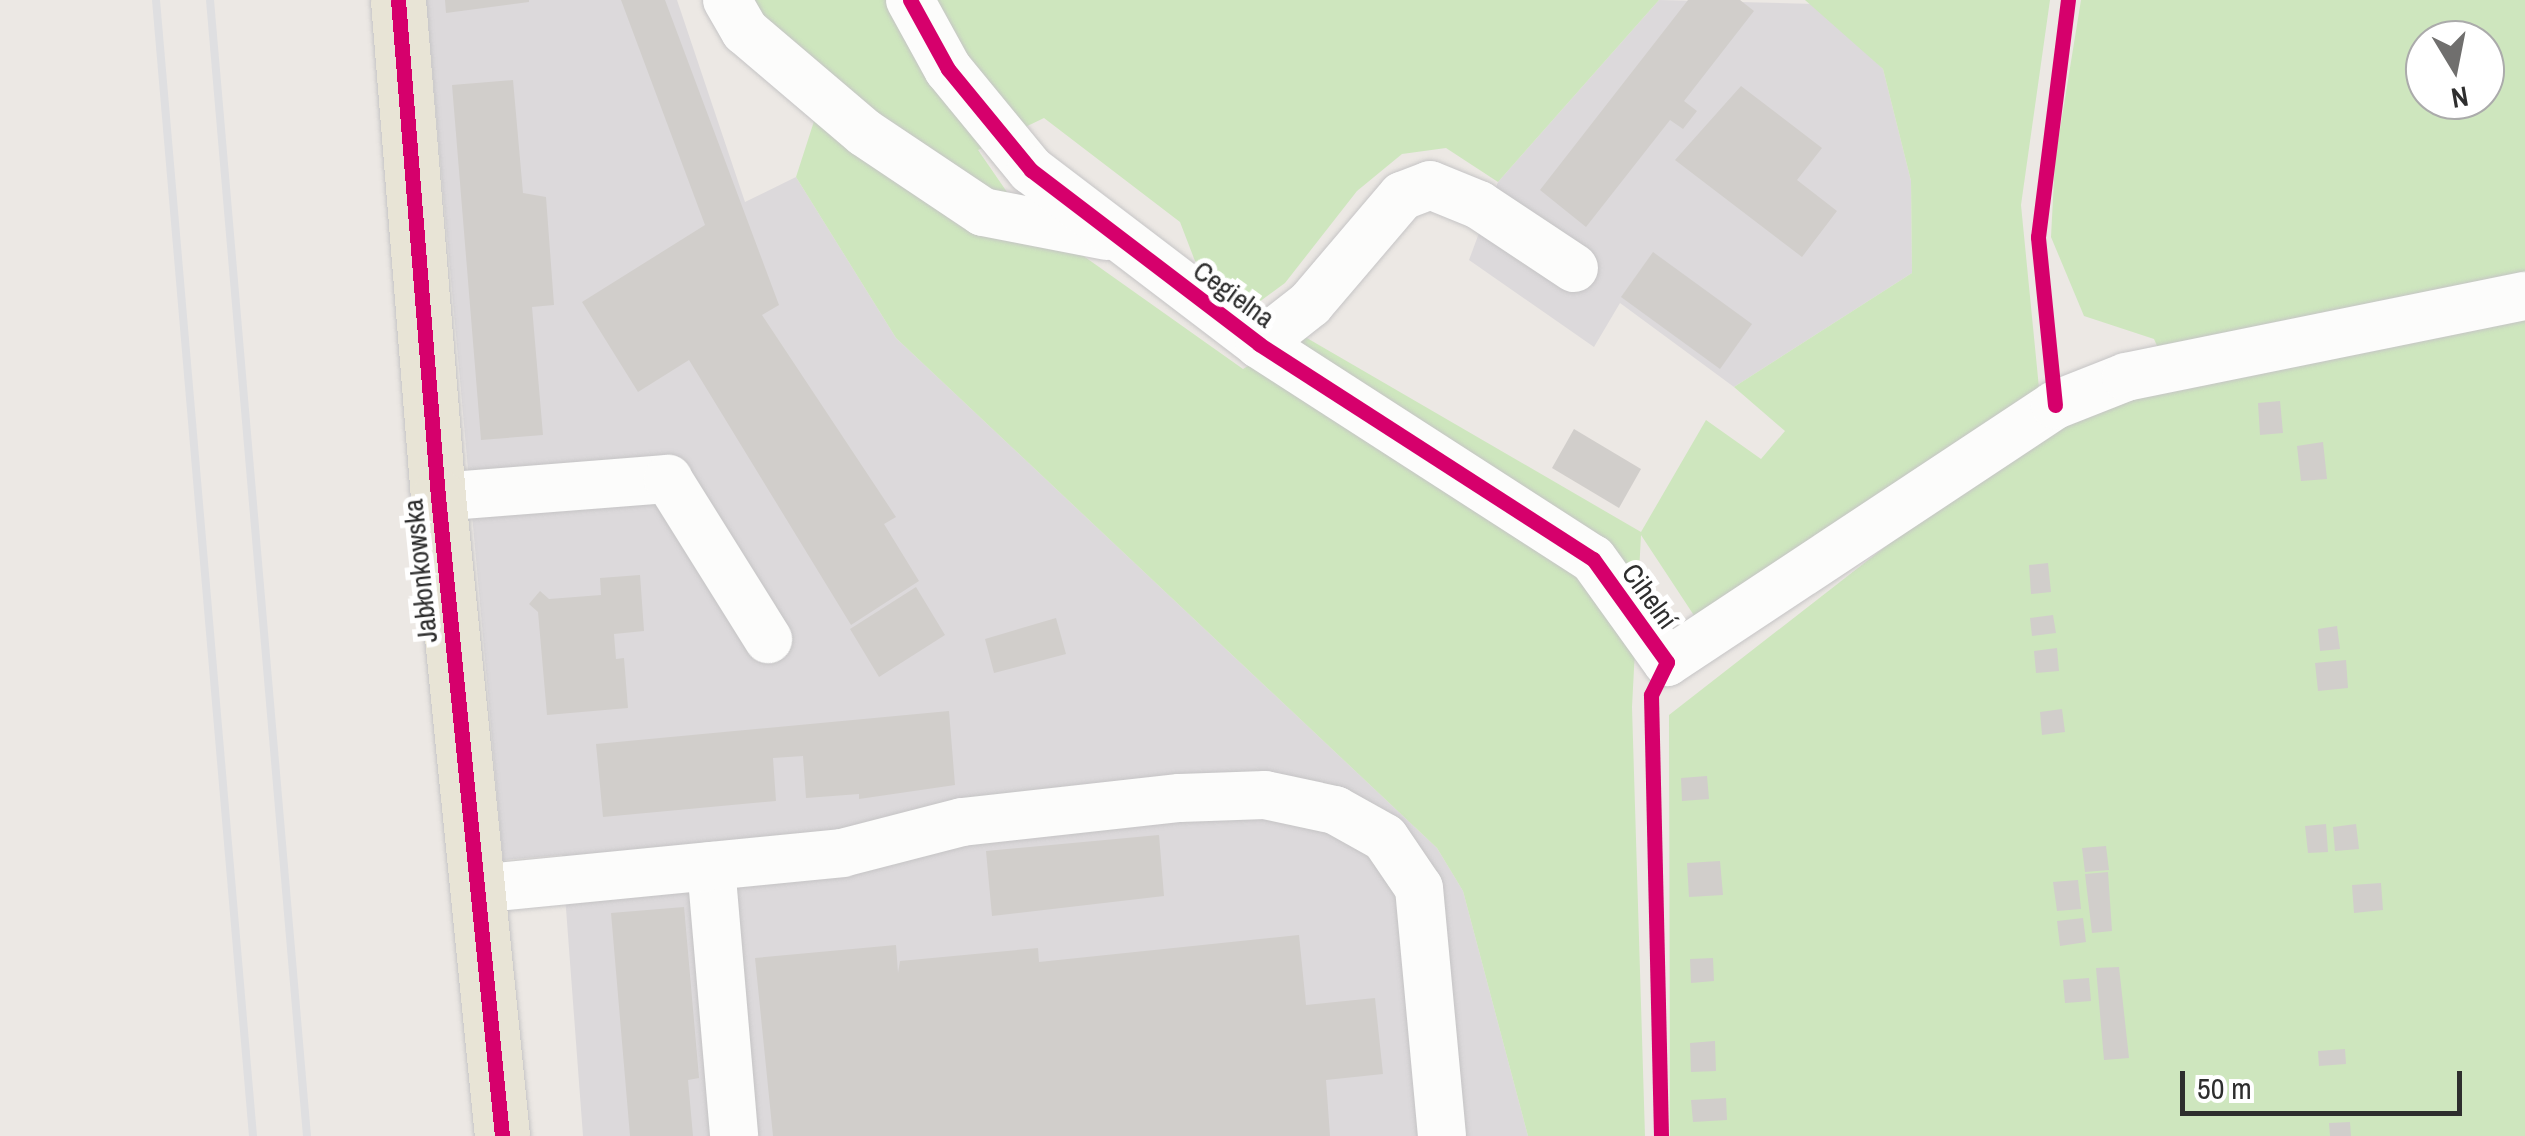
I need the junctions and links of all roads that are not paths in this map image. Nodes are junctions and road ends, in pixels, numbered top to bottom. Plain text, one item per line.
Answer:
1 (398, 0) edge
2 (727, 0) edge
3 (910, 0) edge
4 (1114, 238) junction
5 (1574, 268) dead end
6 (2525, 296) edge
7 (1259, 344) junction
8 (438, 497) junction
9 (1593, 559) joint
10 (768, 638) dead end
11 (711, 866) junction
12 (476, 889) junction
13 (502, 1136) edge
14 (734, 1136) edge
15 (1442, 1136) edge

1 - 8 main road, Jabłonkowska
2 - 4 street
3 - 4 street, Cegielna
4 - 7 street, Cegielna
5 - 7 street
6 - 9 street, Cihelní
7 - 9 street, Cegielna
8 - 10 street
8 - 12 main road, Jabłonkowska
11 - 12 street
11 - 14 street
11 - 15 street
12 - 13 main road, Jabłonkowska

